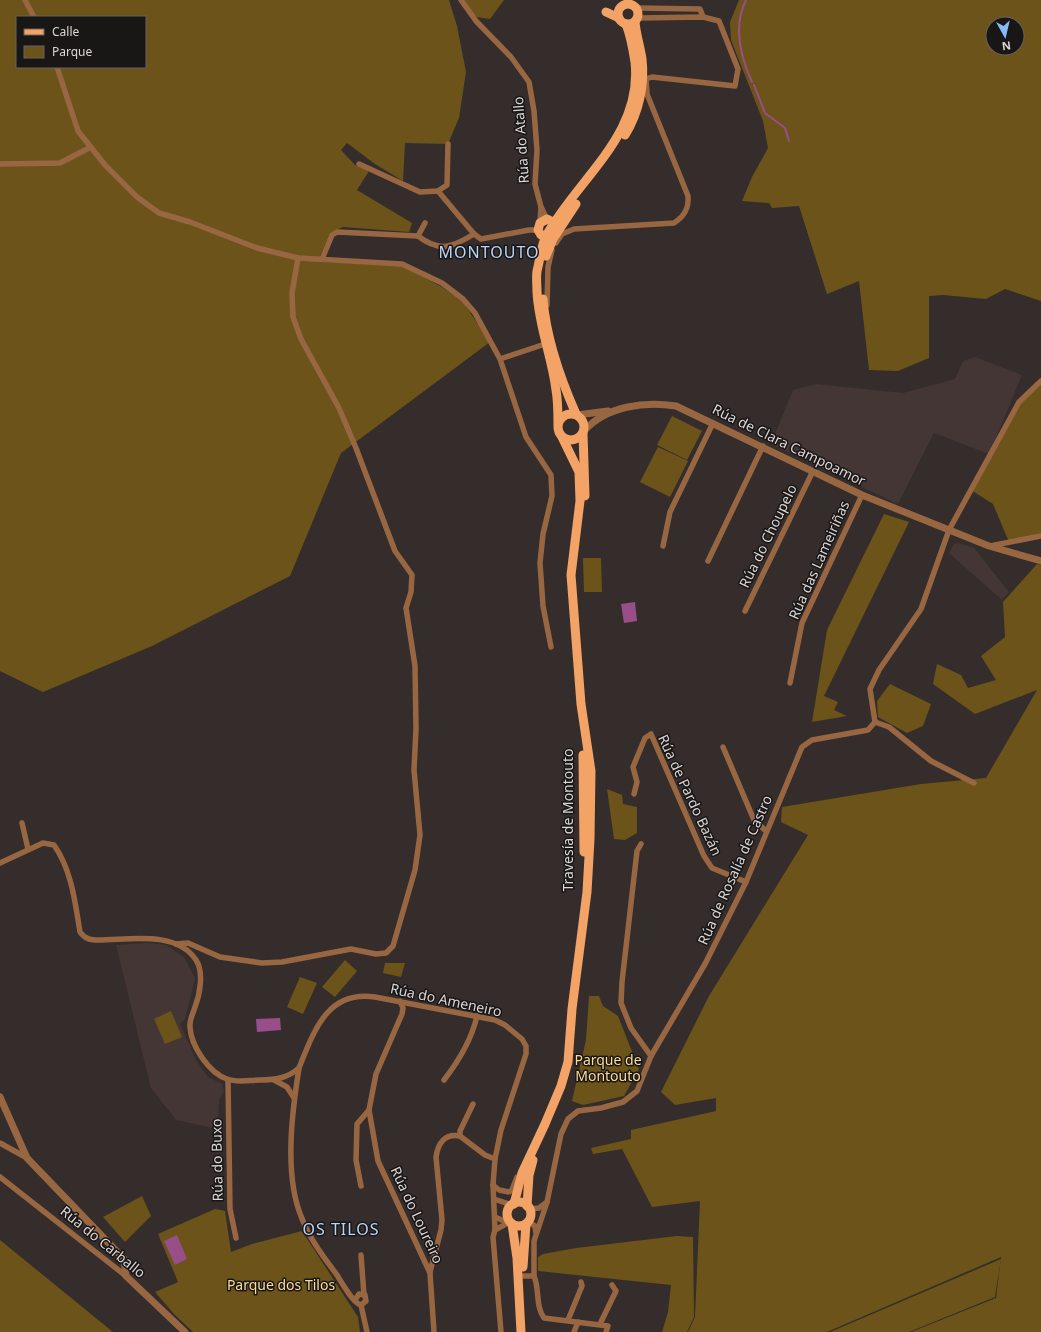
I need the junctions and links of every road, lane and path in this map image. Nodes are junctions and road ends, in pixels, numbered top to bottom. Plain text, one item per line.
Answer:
1 (26, 0) edge
2 (461, 0) edge
3 (626, 9) edge
4 (34, 16) edge
5 (703, 17) junction
6 (636, 20) junction
7 (57, 68) edge
8 (644, 70) dead end
9 (652, 77) junction
10 (448, 144) dead end
11 (91, 147) junction
12 (0, 164) edge
13 (359, 164) dead end
14 (438, 191) junction
15 (425, 223) dead end
16 (548, 224) junction
17 (474, 234) junction
18 (418, 236) junction
19 (549, 238) junction
20 (298, 258) junction
21 (322, 259) junction
22 (548, 342) junction
23 (500, 359) junction
24 (1041, 381) edge
25 (616, 410) junction
26 (577, 415) junction
27 (713, 423) junction
28 (558, 424) junction
29 (583, 432) junction
30 (562, 436) junction
31 (763, 446) junction
32 (813, 471) junction
33 (862, 495) junction
34 (949, 530) junction
35 (1041, 536) edge
36 (663, 546) dead end
37 (990, 546) junction
38 (574, 548) junction
39 (708, 561) dead end
40 (1041, 561) edge
41 (745, 611) dead end
42 (551, 647) dead end
43 (790, 683) dead end
44 (875, 722) junction
45 (723, 747) dead end
46 (974, 783) dead end
47 (634, 794) dead end
48 (22, 823) dead end
49 (766, 832) junction
50 (641, 844) dead end
51 (28, 849) junction
52 (0, 863) edge
53 (746, 882) junction
54 (175, 944) junction
55 (400, 1002) junction
56 (477, 1016) junction
57 (651, 1056) junction
58 (299, 1068) junction
59 (228, 1080) junction
60 (274, 1080) junction
61 (444, 1080) dead end
62 (0, 1097) edge
63 (294, 1098) junction
64 (473, 1104) dead end
65 (369, 1110) junction
66 (542, 1131) junction
67 (460, 1136) junction
68 (0, 1144) edge
69 (27, 1158) junction
70 (495, 1159) junction
71 (522, 1173) junction
72 (0, 1177) edge
73 (493, 1185) junction
74 (361, 1186) dead end
75 (494, 1199) junction
76 (547, 1202) junction
77 (513, 1204) junction
78 (529, 1208) junction
79 (543, 1215) junction
80 (495, 1217) junction
81 (510, 1222) junction
82 (528, 1223) junction
83 (495, 1230) junction
84 (536, 1235) junction
85 (236, 1238) dead end
86 (361, 1255) dead end
87 (430, 1273) junction
88 (126, 1276) junction
89 (523, 1276) junction
90 (534, 1276) junction
91 (581, 1282) dead end
92 (612, 1285) dead end
93 (364, 1295) junction
94 (355, 1300) junction
95 (361, 1305) junction
96 (520, 1308) junction
97 (568, 1320) junction
98 (578, 1322) junction
99 (600, 1324) junction
100 (185, 1332) edge
101 (367, 1332) edge
102 (434, 1332) edge
103 (501, 1332) edge
104 (518, 1332) edge
105 (521, 1332) edge
106 (525, 1332) edge
107 (574, 1332) edge
108 (606, 1332) edge

1 - 4 street
2 - 16 street, Rúa do Atallo
3 - 5 street
3 - 6 main road
3 - 6 main road, Travesía de Montouto
3 - 16 main road, Travesía de Montouto
5 - 6 street
5 - 9 street
6 - 16 main road, Travesía de Montouto
7 - 11 street
8 - 9 street
9 - 22 street
10 - 14 street
11 - 12 street
11 - 20 street
13 - 14 street
14 - 17 street
15 - 18 street
16 - 17 street
16 - 19 main road, Travesía de Montouto
16 - 19 main road
17 - 18 street
18 - 21 street
19 - 22 main road, Travesía de Montouto
20 - 21 street
20 - 54 street
21 - 23 street
22 - 23 street
22 - 26 main road, Travesía de Montouto
22 - 28 main road, Travesía de Montouto
23 - 42 street
24 - 34 street
25 - 26 street
25 - 27 street, Rúa de Clara Campoamor
25 - 29 street
26 - 28 main road
26 - 29 main road, Travesía de Montouto
27 - 31 street, Rúa de Clara Campoamor
27 - 36 street
28 - 30 main road, Travesía de Montouto
29 - 30 main road
29 - 38 main road, Travesía de Montouto
30 - 38 main road, Travesía de Montouto
31 - 32 street, Rúa de Clara Campoamor
31 - 39 street
32 - 33 street, Rúa de Clara Campoamor
32 - 41 street, Rúa do Choupelo
33 - 34 street, Rúa de Clara Campoamor
33 - 43 street, Rúa das Lameiriñas
34 - 37 street, Rúa de Clara Campoamor
34 - 44 street
35 - 37 street
37 - 40 street, Rúa de Clara Campoamor
38 - 66 main road, Travesía de Montouto
44 - 46 street
44 - 49 street, Rúa de Rosalía de Castro
45 - 49 street
47 - 53 street, Rúa de Pardo Bazán
48 - 51 street
49 - 53 street, Rúa de Rosalía de Castro
50 - 57 street
51 - 52 street
51 - 54 street
53 - 57 street, Rúa de Rosalía de Castro
54 - 59 street
55 - 56 street, Rúa do Ameneiro
55 - 58 street, Rúa do Ameneiro
55 - 65 street, Rúa do Loureiro
56 - 61 street
56 - 70 street, Rúa do Ameneiro
57 - 76 street, Rúa de Rosalía de Castro
58 - 60 street
58 - 63 street, Rúa do Ameneiro
59 - 60 street
59 - 85 street, Rúa do Buxo
60 - 63 street
62 - 69 street
63 - 94 street, Rúa do Ameneiro
64 - 67 street
65 - 74 street, Rúa do Loureiro
65 - 87 street, Rúa do Loureiro
66 - 71 main road, Travesía de Montouto
66 - 78 main road, Travesía de Montouto
67 - 70 street
67 - 87 street
68 - 69 street
69 - 88 street
70 - 73 street, Rúa do Ameneiro
71 - 73 street
71 - 77 main road, Travesía de Montouto
72 - 88 street, Rúa do Carballo
73 - 75 street, Rúa do Ameneiro
75 - 77 street
75 - 80 street, Rúa do Ameneiro
76 - 78 street
76 - 79 street
77 - 78 main road
77 - 81 main road
78 - 82 main road
79 - 82 street
79 - 84 street
80 - 81 street
80 - 83 street, Rúa do Ameneiro
81 - 82 main road
81 - 83 street
81 - 96 main road
82 - 84 street
82 - 89 main road
83 - 103 street, Rúa do Ameneiro
84 - 90 street
86 - 93 street
87 - 102 street, Rúa do Loureiro
88 - 100 street, Rúa do Carballo
89 - 90 street
89 - 106 main road
90 - 97 street
91 - 97 street
92 - 99 street
93 - 94 street
93 - 95 street
94 - 95 street
95 - 101 street
96 - 104 street
96 - 105 main road
97 - 98 street
98 - 99 street
98 - 107 street
99 - 108 street

